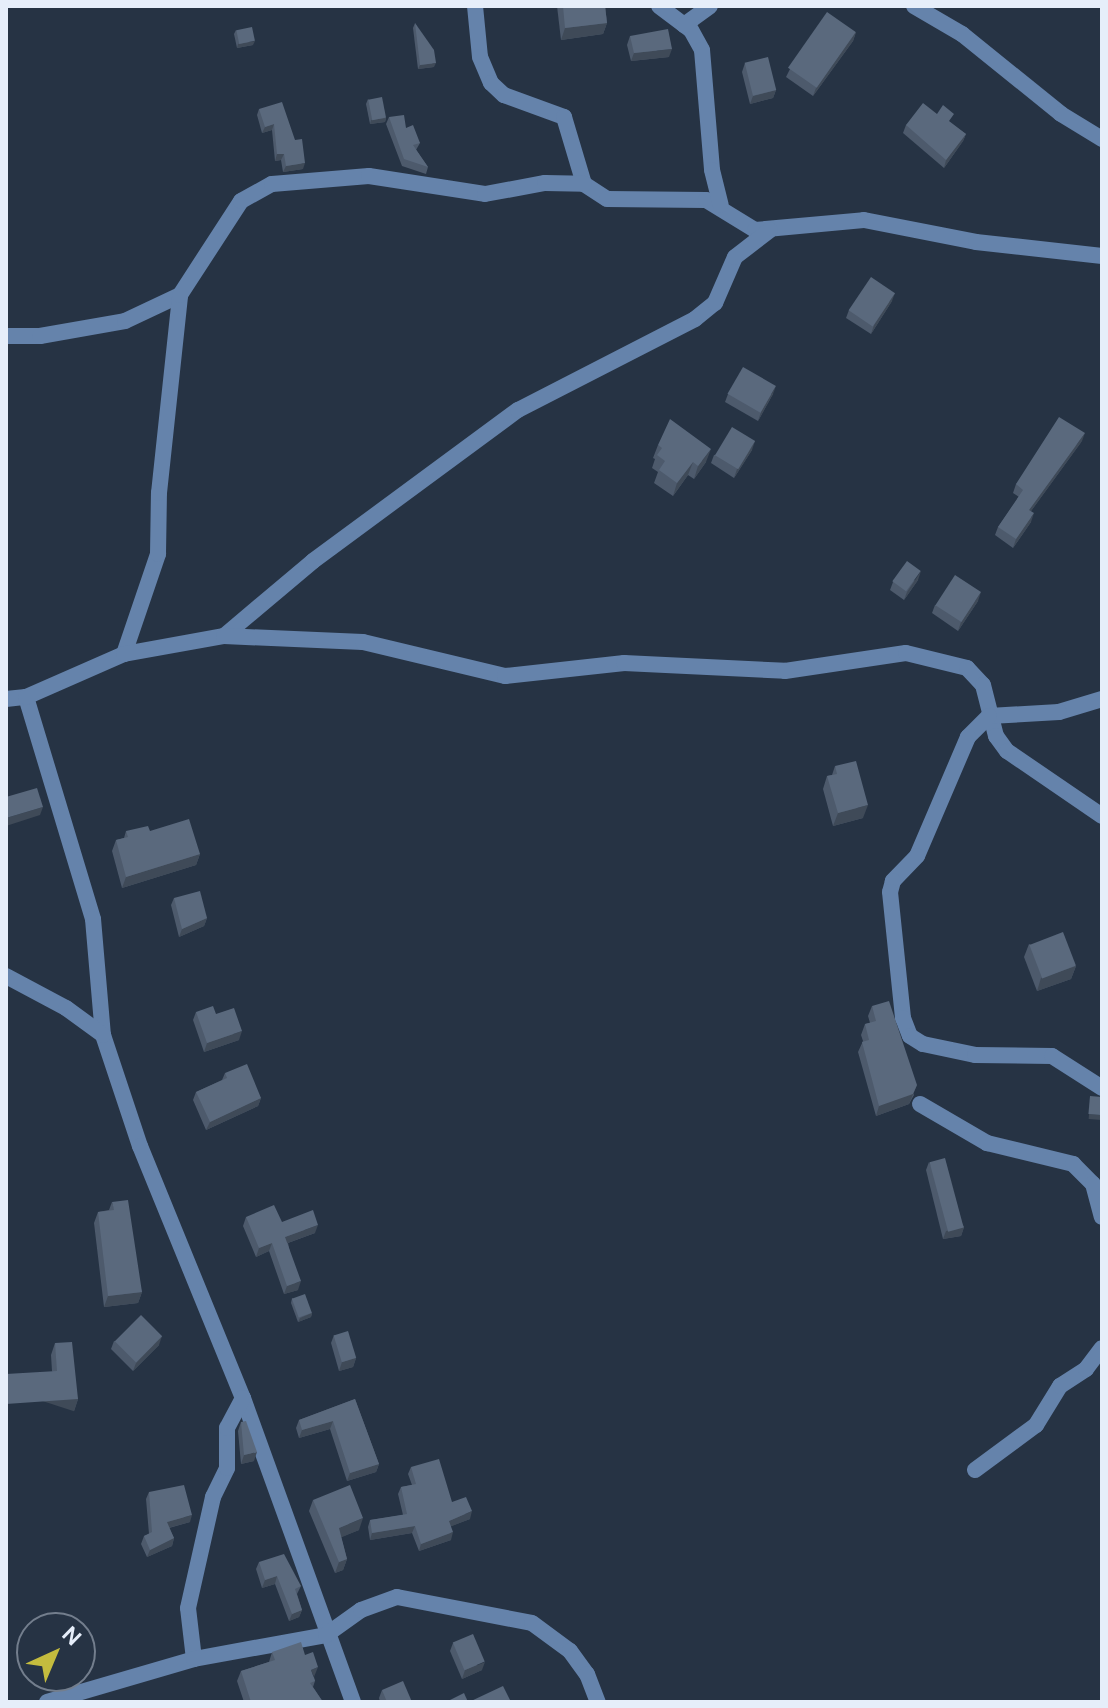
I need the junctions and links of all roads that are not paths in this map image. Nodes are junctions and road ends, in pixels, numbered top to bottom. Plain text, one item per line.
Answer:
1 (475, 6) edge
2 (659, 6) edge
3 (710, 6) edge
4 (914, 6) edge
5 (684, 25) junction
6 (1102, 139) edge
7 (584, 184) junction
8 (721, 205) junction
9 (770, 230) junction
10 (1102, 256) edge
11 (180, 295) junction
12 (6, 336) edge
13 (224, 636) junction
14 (124, 654) junction
15 (26, 697) junction
16 (6, 699) edge
17 (1102, 699) edge
18 (989, 716) junction
19 (1102, 816) edge
20 (6, 976) edge
21 (103, 1035) junction
22 (1102, 1088) edge
23 (920, 1104) dead end
24 (1102, 1217) edge
25 (1099, 1359) edge
26 (243, 1398) junction
27 (975, 1470) dead end
28 (326, 1635) junction
29 (194, 1659) junction
30 (47, 1702) edge
31 (353, 1702) edge
32 (598, 1702) edge

1 - 7 street
2 - 5 street
3 - 5 street
4 - 6 street
5 - 8 street
7 - 8 street
7 - 11 street
8 - 9 street
9 - 10 street
9 - 13 street
11 - 12 street
11 - 14 street
13 - 14 street
13 - 18 street
14 - 15 street
15 - 16 street
15 - 21 street
17 - 18 street
18 - 19 street
18 - 22 street
20 - 21 street
21 - 26 street
23 - 24 street
25 - 27 street
26 - 28 street
26 - 29 street
28 - 29 street
28 - 31 street
28 - 32 street
29 - 30 street

